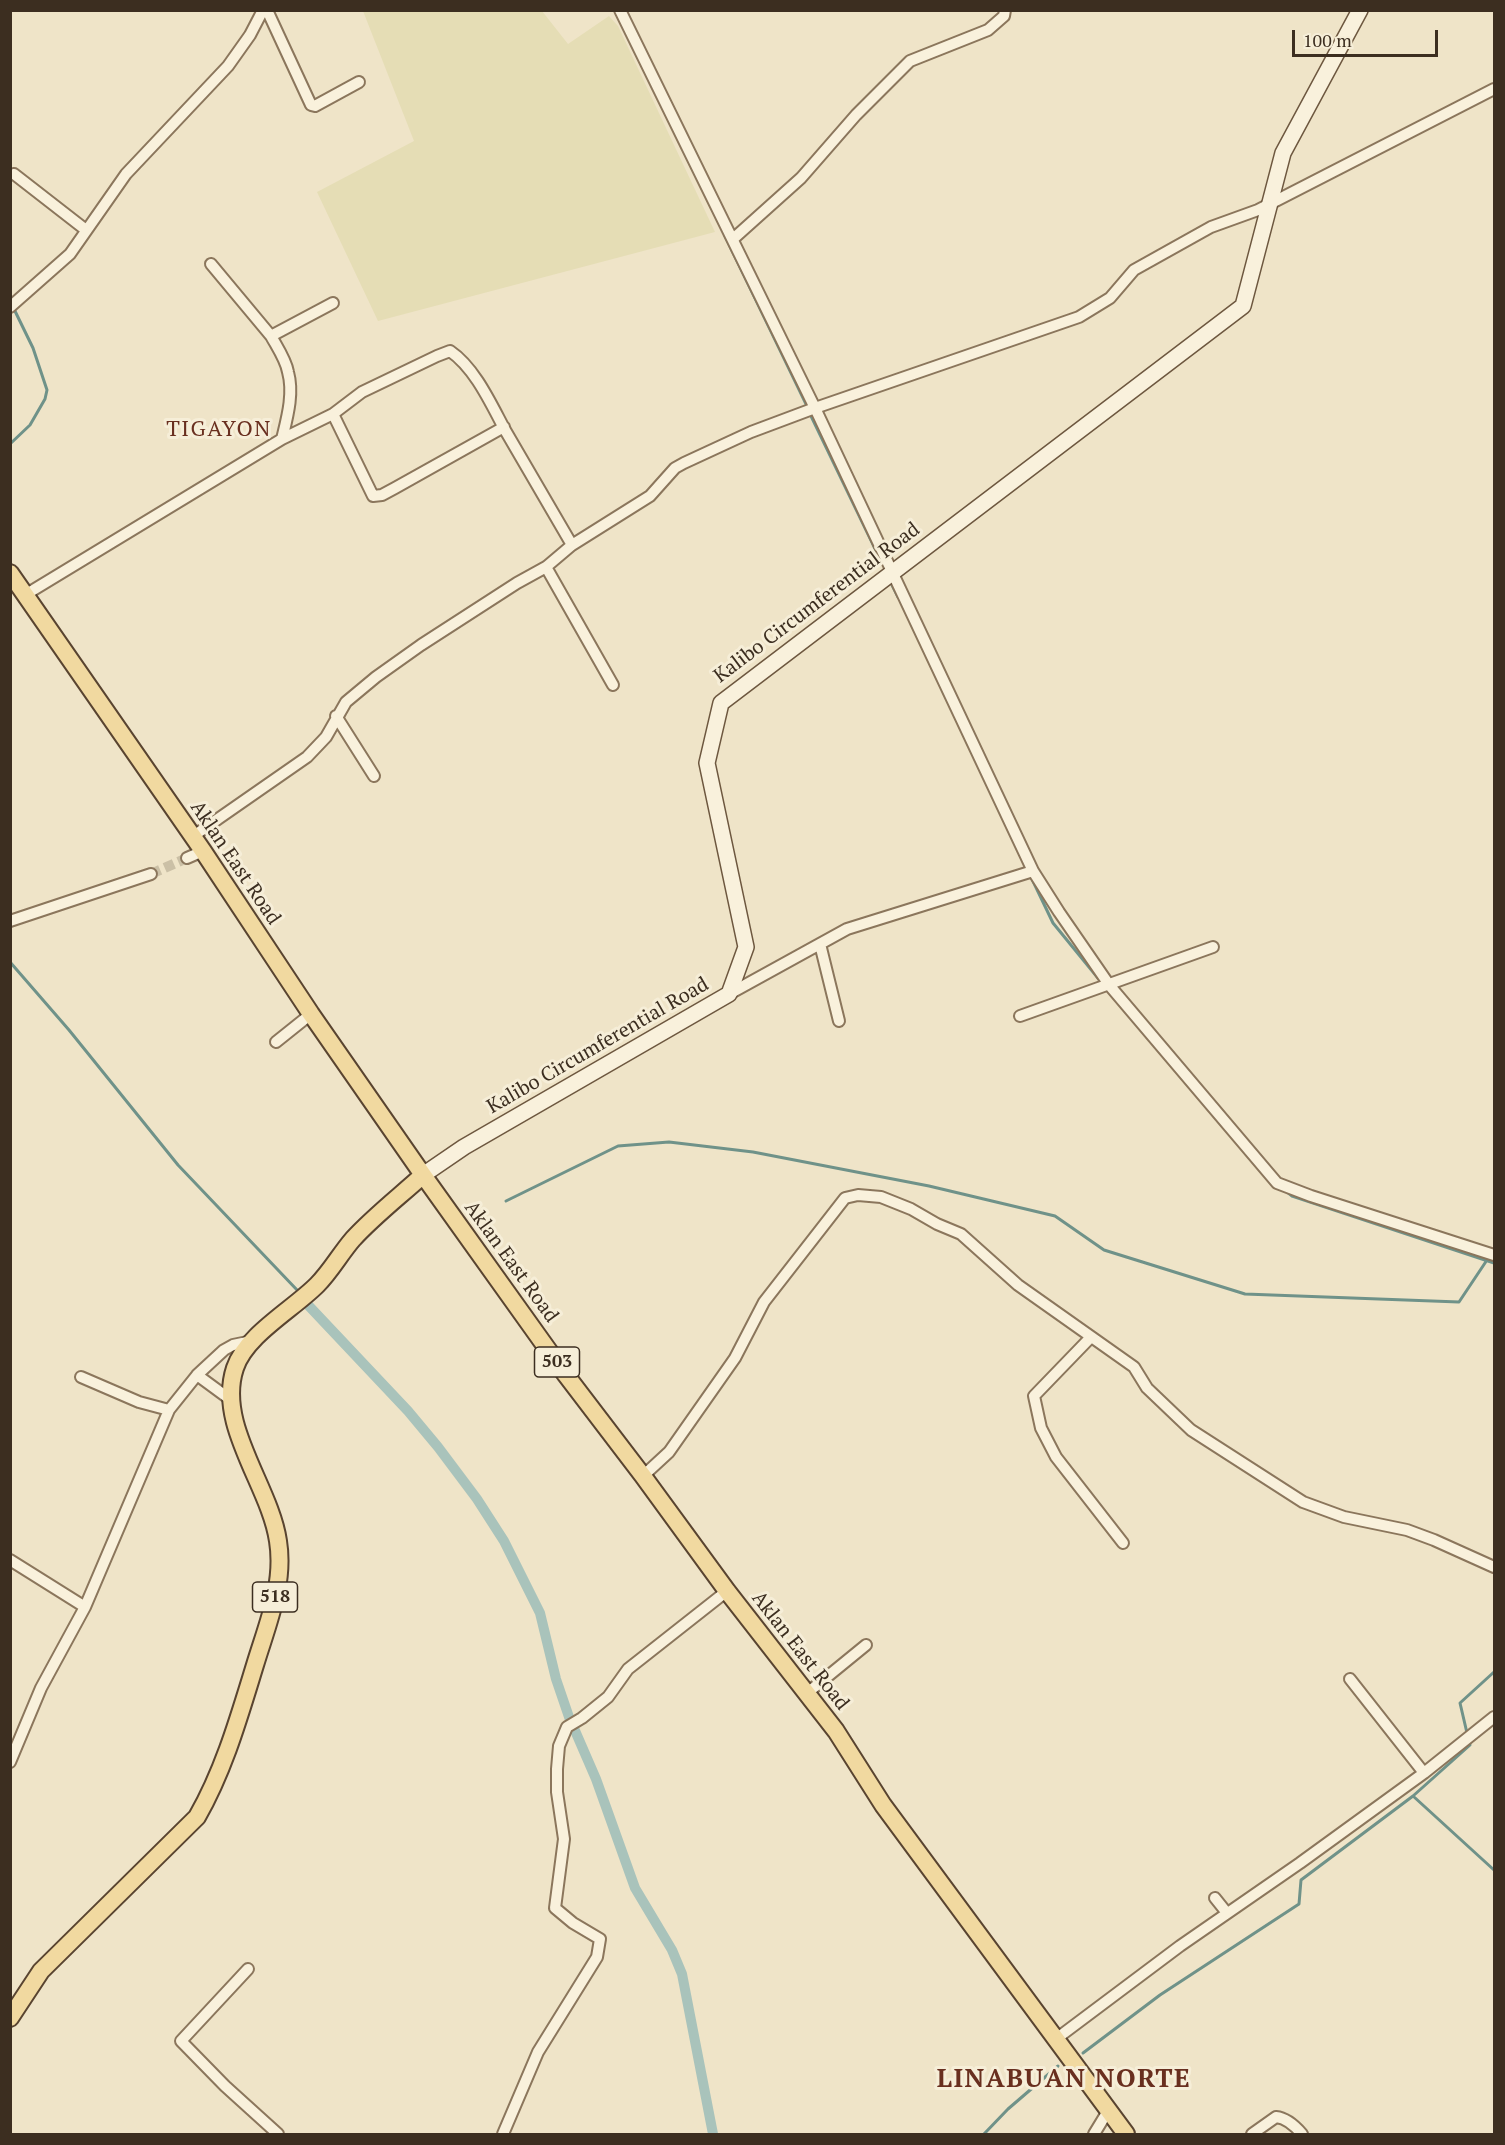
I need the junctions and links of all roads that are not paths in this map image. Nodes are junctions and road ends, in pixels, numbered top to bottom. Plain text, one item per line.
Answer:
1 (265, 10) edge
2 (620, 10) edge
3 (1005, 10) edge
4 (1360, 10) edge
5 (359, 82) dead end
6 (1494, 89) edge
7 (14, 174) dead end
8 (1270, 203) junction
9 (86, 230) junction
10 (733, 239) junction
11 (211, 264) dead end
12 (333, 303) dead end
13 (10, 307) edge
14 (271, 336) junction
15 (815, 408) junction
16 (333, 414) junction
17 (504, 427) junction
18 (282, 439) junction
19 (572, 545) junction
20 (546, 567) junction
21 (892, 572) junction
22 (10, 573) edge
23 (25, 595) junction
24 (613, 685) dead end
25 (336, 716) junction
26 (374, 776) dead end
27 (192, 837) junction
28 (1034, 871) junction
29 (151, 874) tunnel mouth
30 (10, 921) edge
31 (820, 944) junction
32 (1214, 947) dead end
33 (1110, 986) junction
34 (729, 994) junction
35 (311, 1014) junction
36 (1020, 1016) dead end
37 (839, 1021) dead end
38 (276, 1042) dead end
39 (423, 1175) junction
40 (1494, 1255) edge
41 (1091, 1337) junction
42 (252, 1341) junction
43 (197, 1376) junction
44 (81, 1377) dead end
45 (231, 1400) junction
46 (169, 1410) junction
47 (644, 1476) junction
48 (1123, 1543) dead end
49 (10, 1560) edge
50 (1494, 1567) edge
51 (727, 1591) junction
52 (86, 1607) junction
53 (866, 1645) dead end
54 (1350, 1679) dead end
55 (806, 1694) junction
56 (1494, 1718) edge
57 (10, 1762) edge
58 (1424, 1773) junction
59 (1215, 1898) dead end
60 (1227, 1913) junction
61 (248, 1969) dead end
62 (10, 2018) edge
63 (1056, 2039) junction
64 (1108, 2111) junction
65 (278, 2134) edge
66 (503, 2134) edge
67 (1094, 2134) edge
68 (1126, 2134) edge
69 (1252, 2134) edge
70 (1302, 2134) edge

1 - 5 street
1 - 9 street
2 - 10 street
3 - 10 street
4 - 8 main road, Kalibo Circumferential Road
6 - 8 street
7 - 9 street
8 - 15 street
8 - 21 main road, Kalibo Circumferential Road
9 - 13 street
10 - 15 street
11 - 14 street
12 - 14 street
14 - 18 street
15 - 19 street
15 - 21 street
16 - 17 street
16 - 17 street
16 - 18 street
17 - 19 street
18 - 23 street
19 - 20 street
20 - 24 street
20 - 25 street
21 - 28 street
21 - 34 main road, Kalibo Circumferential Road
22 - 23 main road, Aklan East Road / 503
23 - 27 main road, Aklan East Road / 503
25 - 26 street
25 - 27 street
27 - 35 main road, Aklan East Road / 503
28 - 31 street
28 - 33 street
29 - 30 street
31 - 34 street
31 - 37 street
32 - 33 street
33 - 36 street
33 - 40 street
34 - 39 main road, Kalibo Circumferential Road / 518
35 - 38 street
35 - 39 main road, Aklan East Road / 503
39 - 42 main road, Kalibo Circumferential Road / 518
39 - 47 main road, Aklan East Road / 503
41 - 47 street
41 - 48 street
41 - 50 street
42 - 43 street
42 - 45 main road, Kalibo Circumferential Road / 518
43 - 45 street
43 - 46 street
44 - 46 street
45 - 62 main road, Kalibo Circumferential Road / 518
46 - 52 street
47 - 51 main road, Aklan East Road / 503
49 - 52 street
51 - 55 main road, Aklan East Road / 503
51 - 66 street
52 - 57 street
53 - 55 street
54 - 58 street
55 - 63 main road, Aklan East Road / 503
56 - 58 street
58 - 60 street
59 - 60 street
60 - 63 street
61 - 65 street
63 - 64 main road, Aklan East Road / 503
64 - 67 street
64 - 68 main road, Aklan East Road / 503
69 - 70 street

